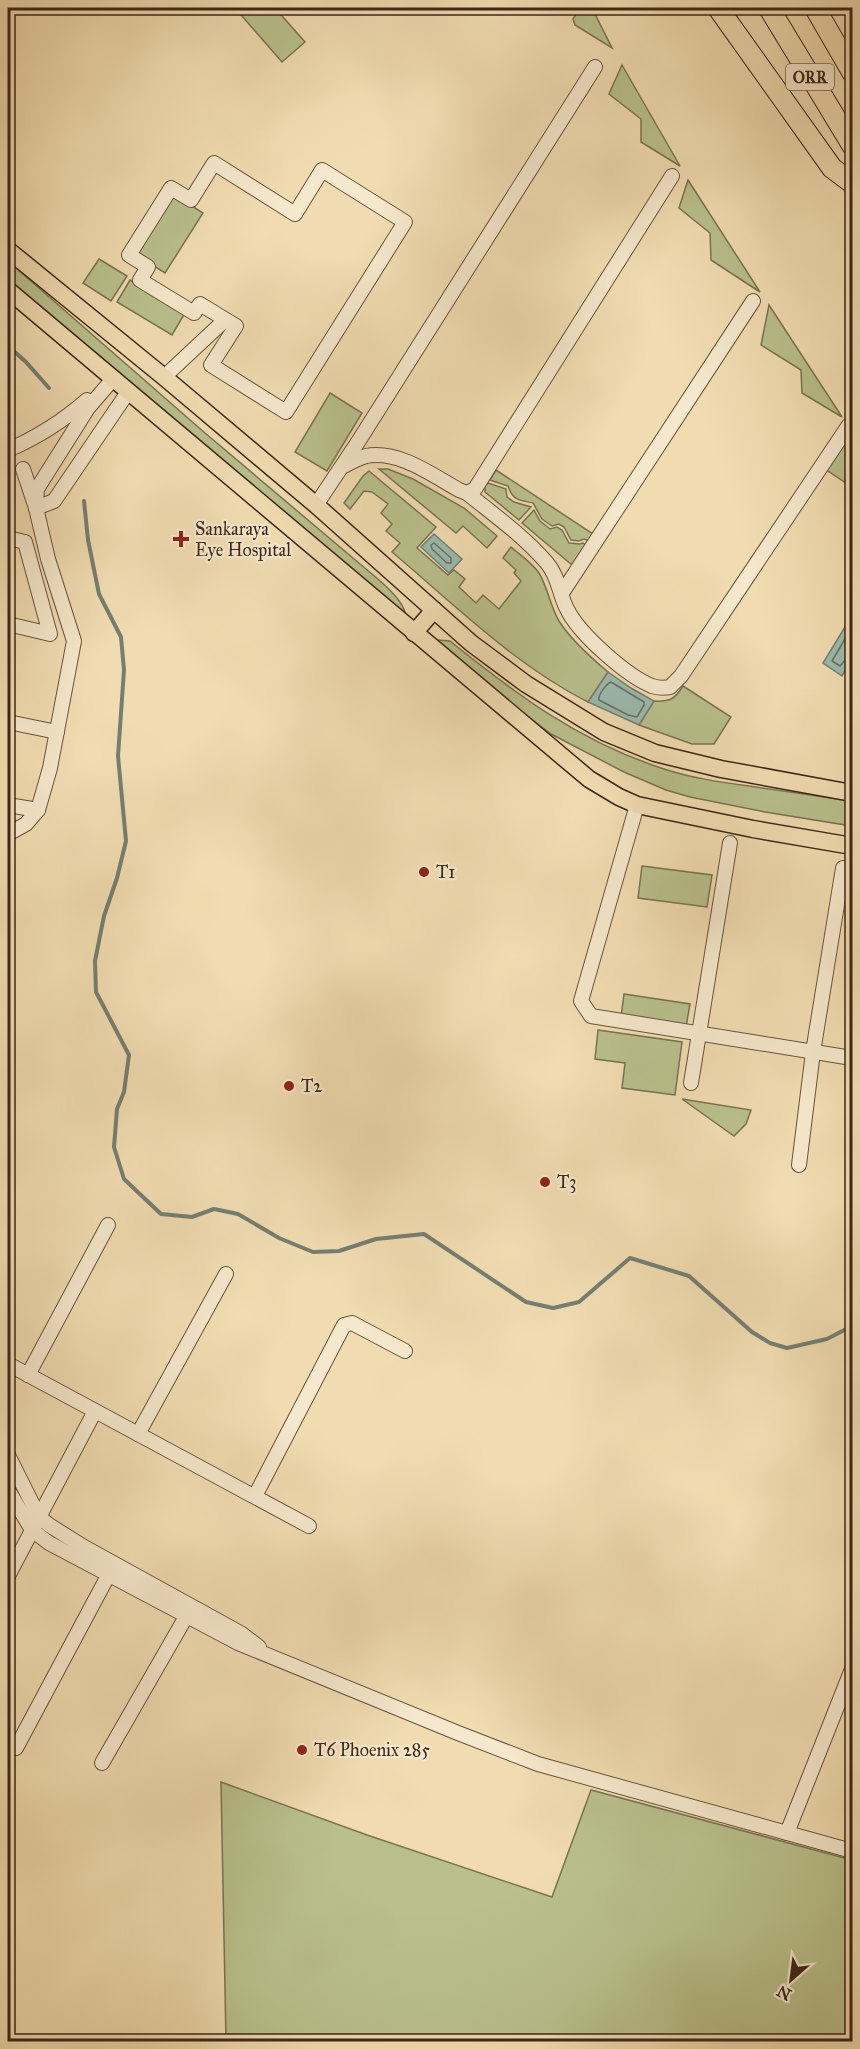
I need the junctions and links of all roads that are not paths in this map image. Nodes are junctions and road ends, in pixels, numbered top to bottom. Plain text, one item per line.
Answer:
1 (718, 8) edge
2 (770, 8) edge
3 (815, 8) edge
4 (595, 67) dead end
5 (852, 72) edge
6 (852, 146) edge
7 (672, 176) dead end
8 (852, 183) edge
9 (8, 250) edge
10 (8, 290) edge
11 (753, 302) dead end
12 (225, 320) junction
13 (111, 377) junction
14 (164, 377) junction
15 (128, 392) junction
16 (849, 425) dead end
17 (8, 450) edge
18 (342, 467) junction
19 (23, 469) dead end
20 (42, 481) junction
21 (60, 492) junction
22 (467, 493) junction
23 (316, 505) junction
24 (36, 508) junction
25 (8, 538) edge
26 (562, 593) junction
27 (434, 610) junction
28 (8, 624) edge
29 (414, 633) junction
30 (50, 634) junction
31 (74, 641) junction
32 (8, 722) edge
33 (57, 732) junction
34 (852, 793) edge
35 (8, 805) edge
36 (637, 805) junction
37 (38, 810) junction
38 (8, 834) edge
39 (730, 843) dead end
40 (852, 846) edge
41 (843, 868) dead end
42 (699, 1034) junction
43 (813, 1052) junction
44 (852, 1058) edge
45 (691, 1083) dead end
46 (799, 1165) dead end
47 (108, 1225) dead end
48 (226, 1274) dead end
49 (405, 1352) dead end
50 (8, 1364) edge
51 (28, 1375) junction
52 (95, 1411) junction
53 (138, 1434) junction
54 (8, 1455) edge
55 (8, 1490) edge
56 (255, 1496) junction
57 (39, 1516) junction
58 (309, 1526) dead end
59 (32, 1530) junction
60 (109, 1574) junction
61 (8, 1576) edge
62 (189, 1611) junction
63 (852, 1669) edge
64 (16, 1748) dead end
65 (102, 1763) dead end
66 (787, 1833) junction
67 (852, 1851) edge

1 - 8 highway
2 - 6 highway, ORR
3 - 5 highway, ORR
4 - 18 street
7 - 22 street
9 - 14 main road
10 - 13 main road
11 - 26 street
12 - 12 street
12 - 14 street
13 - 15 main road
13 - 17 street
13 - 20 street
14 - 23 main road
15 - 21 street
15 - 29 main road
16 - 26 street
18 - 22 street
18 - 23 street
19 - 24 street
20 - 21 street
20 - 24 street
21 - 24 street
22 - 26 street
23 - 27 main road
24 - 31 street
25 - 30 street
27 - 29 main road
27 - 34 main road
28 - 30 street
29 - 36 main road
30 - 31 street
31 - 33 street
32 - 33 street
33 - 37 street
35 - 37 street
36 - 40 main road
36 - 42 street
37 - 38 street
39 - 42 street
41 - 43 street
42 - 43 street
42 - 45 street
43 - 44 street
43 - 46 street
47 - 51 street
48 - 53 street
49 - 56 street
50 - 51 street
51 - 52 street
52 - 53 street
52 - 57 street
53 - 56 street
54 - 57 street
55 - 59 street
56 - 58 street
57 - 59 street
57 - 62 street
59 - 60 street
59 - 61 street
60 - 62 street
60 - 64 street
62 - 65 street
62 - 66 street
63 - 66 street
66 - 67 street

